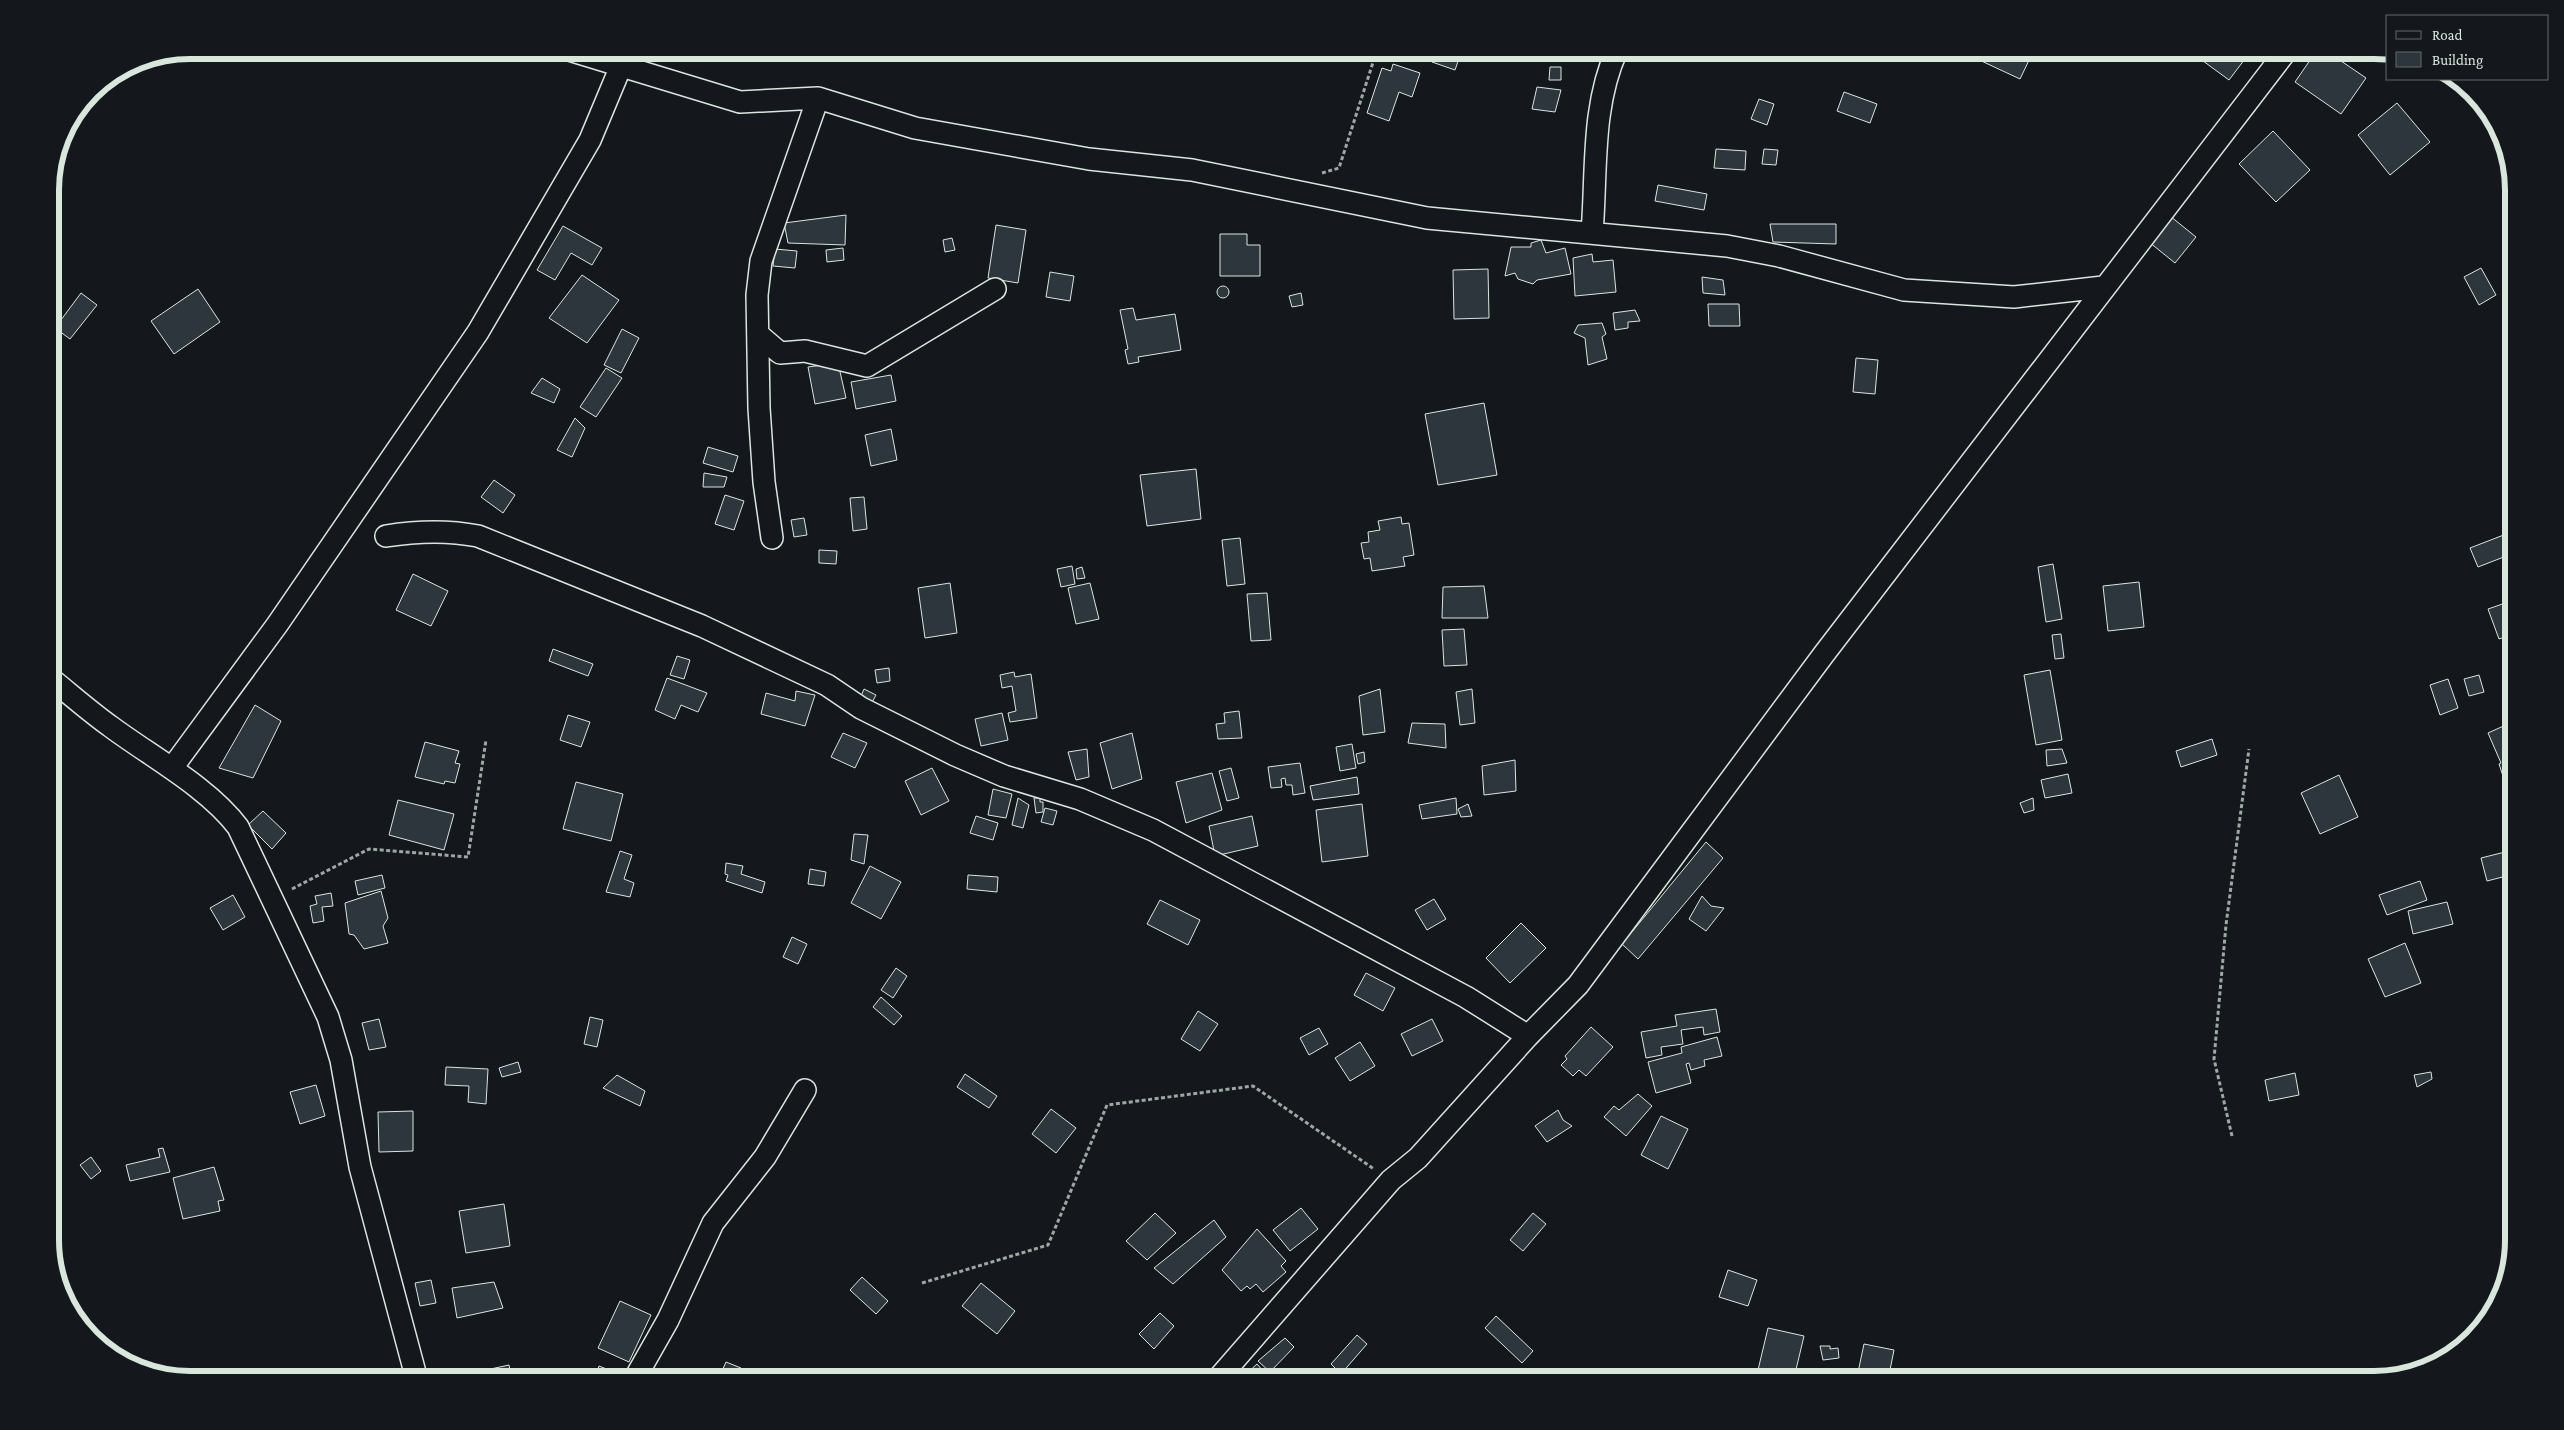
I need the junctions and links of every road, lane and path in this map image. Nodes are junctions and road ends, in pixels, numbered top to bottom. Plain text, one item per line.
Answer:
1 (598, 59) edge
2 (1374, 59) edge
3 (1614, 59) edge
4 (2280, 59) edge
5 (621, 66) junction
6 (818, 98) junction
7 (1320, 173) dead end
8 (1592, 233) junction
9 (2103, 287) junction
10 (995, 289) dead end
11 (759, 335) junction
12 (386, 536) dead end
13 (772, 538) dead end
14 (59, 685) edge
15 (486, 740) dead end
16 (2249, 749) dead end
17 (172, 768) junction
18 (272, 898) junction
19 (1528, 1036) junction
20 (805, 1090) dead end
21 (2232, 1136) dead end
22 (1391, 1180) junction
23 (922, 1282) dead end
24 (415, 1371) edge
25 (639, 1371) edge
26 (1225, 1371) edge

1 - 5 street
2 - 7 path
3 - 8 street
4 - 9 street
5 - 6 street
5 - 17 street
6 - 8 street
6 - 11 street
8 - 9 street
9 - 19 street
10 - 11 street
11 - 13 street
12 - 19 street
14 - 17 street
15 - 18 path
16 - 21 path
17 - 18 street
18 - 24 street
19 - 22 street
20 - 25 street
22 - 23 path
22 - 26 street

